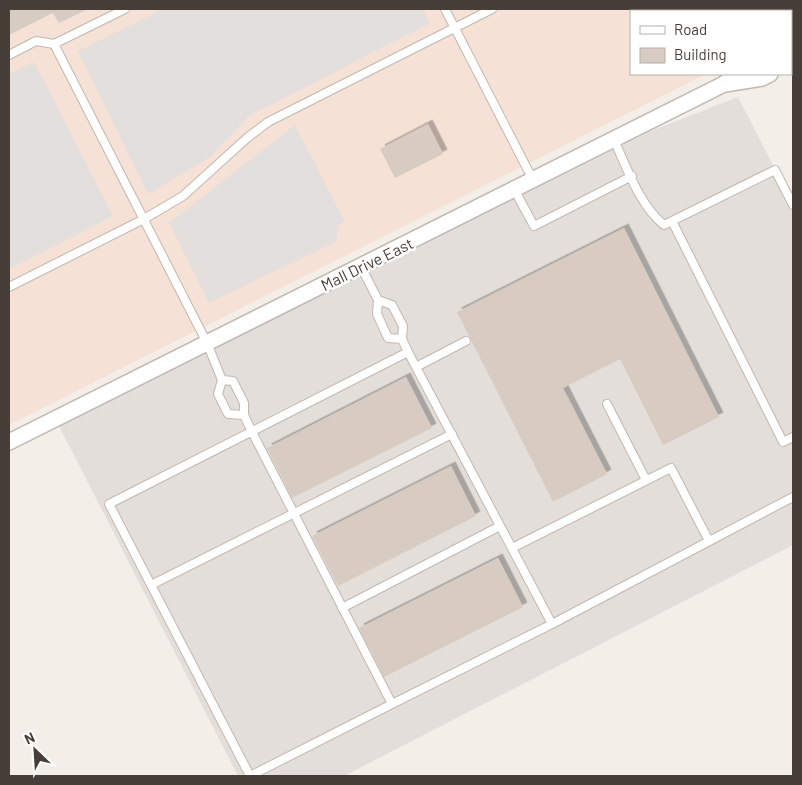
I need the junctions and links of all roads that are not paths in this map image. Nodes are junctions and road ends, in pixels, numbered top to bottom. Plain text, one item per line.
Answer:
1 (125, 9) edge
2 (445, 9) edge
3 (492, 9) edge
4 (455, 28) junction
5 (54, 44) junction
6 (9, 55) edge
7 (735, 75) edge
8 (768, 75) edge
9 (724, 84) junction
10 (613, 138) junction
11 (632, 176) junction
12 (533, 180) junction
13 (514, 189) junction
14 (793, 205) edge
15 (144, 220) junction
16 (672, 221) junction
17 (361, 267) junction
18 (9, 287) edge
19 (378, 300) junction
20 (402, 340) junction
21 (466, 341) dead end
22 (207, 343) junction
23 (408, 352) junction
24 (416, 367) junction
25 (222, 380) junction
26 (607, 404) dead end
27 (244, 415) junction
28 (251, 430) junction
29 (452, 434) junction
30 (793, 437) edge
31 (9, 442) edge
32 (646, 480) junction
33 (793, 497) edge
34 (295, 514) junction
35 (500, 526) junction
36 (709, 542) junction
37 (512, 548) junction
38 (151, 585) junction
39 (342, 608) junction
40 (552, 624) junction
41 (392, 704) junction

1 - 5 lane
2 - 4 lane
3 - 4 lane
4 - 12 lane
4 - 15 lane
5 - 6 lane
5 - 15 lane
7 - 9 street, Mall Drive East
8 - 9 street, Mall Drive East
9 - 10 street, Mall Drive East
10 - 11 lane
10 - 12 street, Mall Drive East
11 - 13 lane
11 - 16 lane
12 - 13 street, Mall Drive East
13 - 17 street, Mall Drive East
14 - 16 lane
15 - 18 lane
15 - 22 lane
16 - 30 lane
17 - 19 lane
17 - 22 street, Mall Drive East
19 - 20 lane
19 - 20 lane
20 - 23 lane
21 - 24 lane
22 - 25 lane
22 - 31 street, Mall Drive East
23 - 24 lane
23 - 28 lane
24 - 29 lane
25 - 27 lane
25 - 27 lane
26 - 32 lane
27 - 28 lane
28 - 34 lane
28 - 38 lane
29 - 34 lane
29 - 35 lane
32 - 36 lane
32 - 37 lane
33 - 36 lane
34 - 38 lane
34 - 39 lane
35 - 37 lane
35 - 39 lane
36 - 40 lane
37 - 40 lane
38 - 41 lane
39 - 41 lane
40 - 41 lane

